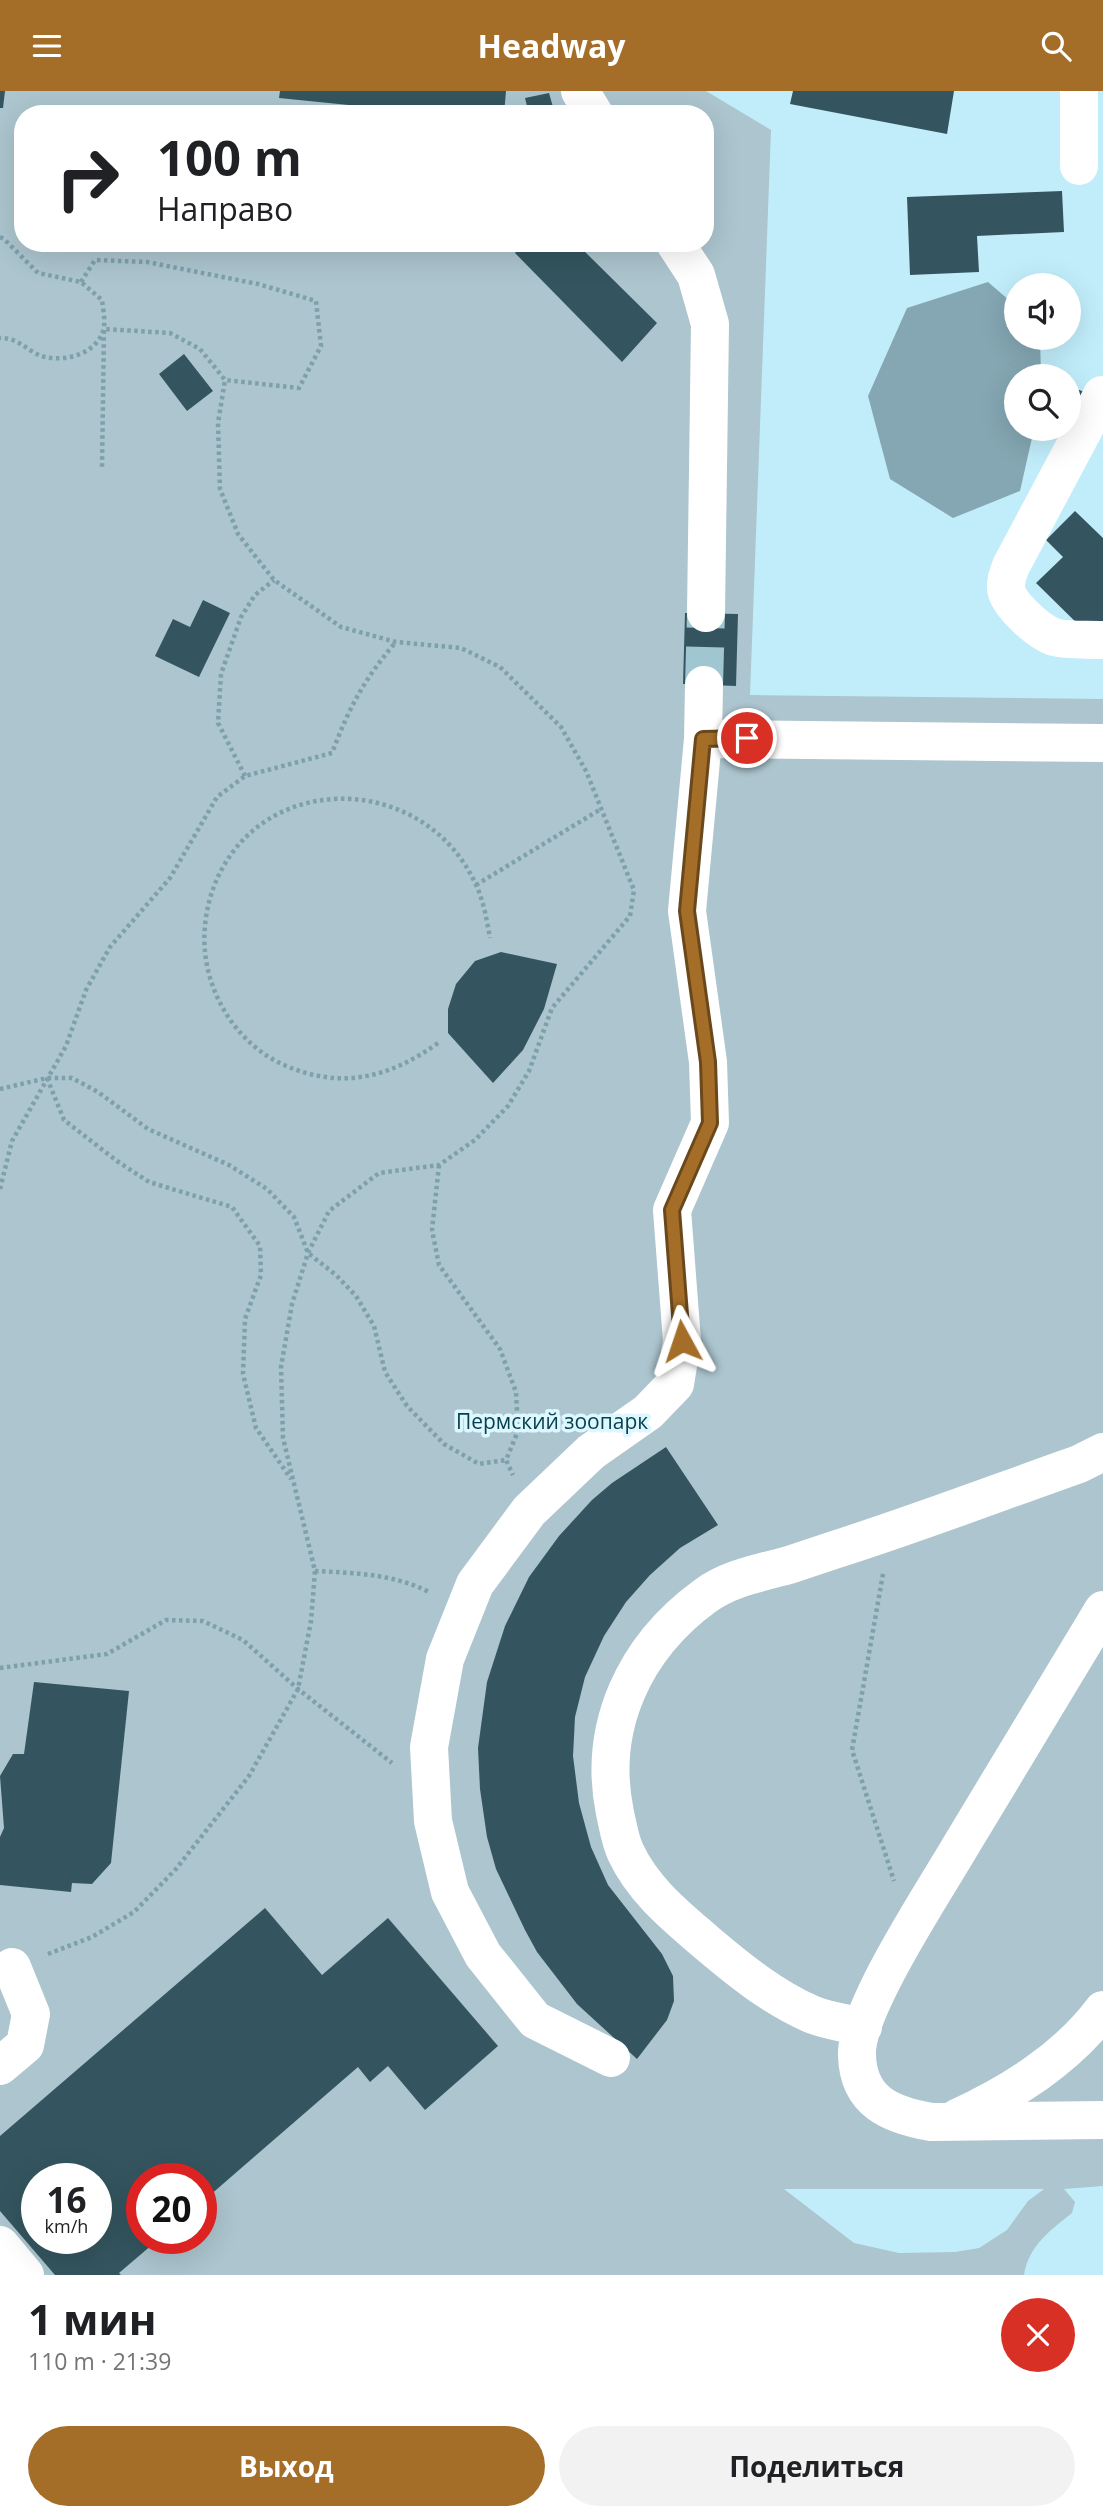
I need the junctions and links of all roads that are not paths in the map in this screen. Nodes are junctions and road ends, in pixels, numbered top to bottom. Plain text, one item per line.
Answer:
1 (1079, 91) edge
2 (1079, 166) dead end
3 (681, 252) edge
4 (1102, 395) edge
5 (706, 613) tunnel mouth
6 (1103, 640) edge
7 (704, 685) tunnel mouth
8 (703, 739) junction
9 (1103, 743) edge
10 (1103, 1452) edge
11 (1103, 1610) edge
12 (12, 1968) road end
13 (1103, 2010) edge
14 (863, 2027) junction
15 (611, 2058) dead end
16 (0, 2066) edge
17 (1103, 2120) edge
18 (948, 2122) junction
19 (0, 2245) edge
20 (26, 2275) edge

1 - 2 street
3 - 5 street
4 - 6 street
7 - 8 street
8 - 9 street
8 - 15 street
10 - 14 street
11 - 14 street
12 - 16 street
13 - 18 street
14 - 18 street
17 - 18 street
19 - 20 street

